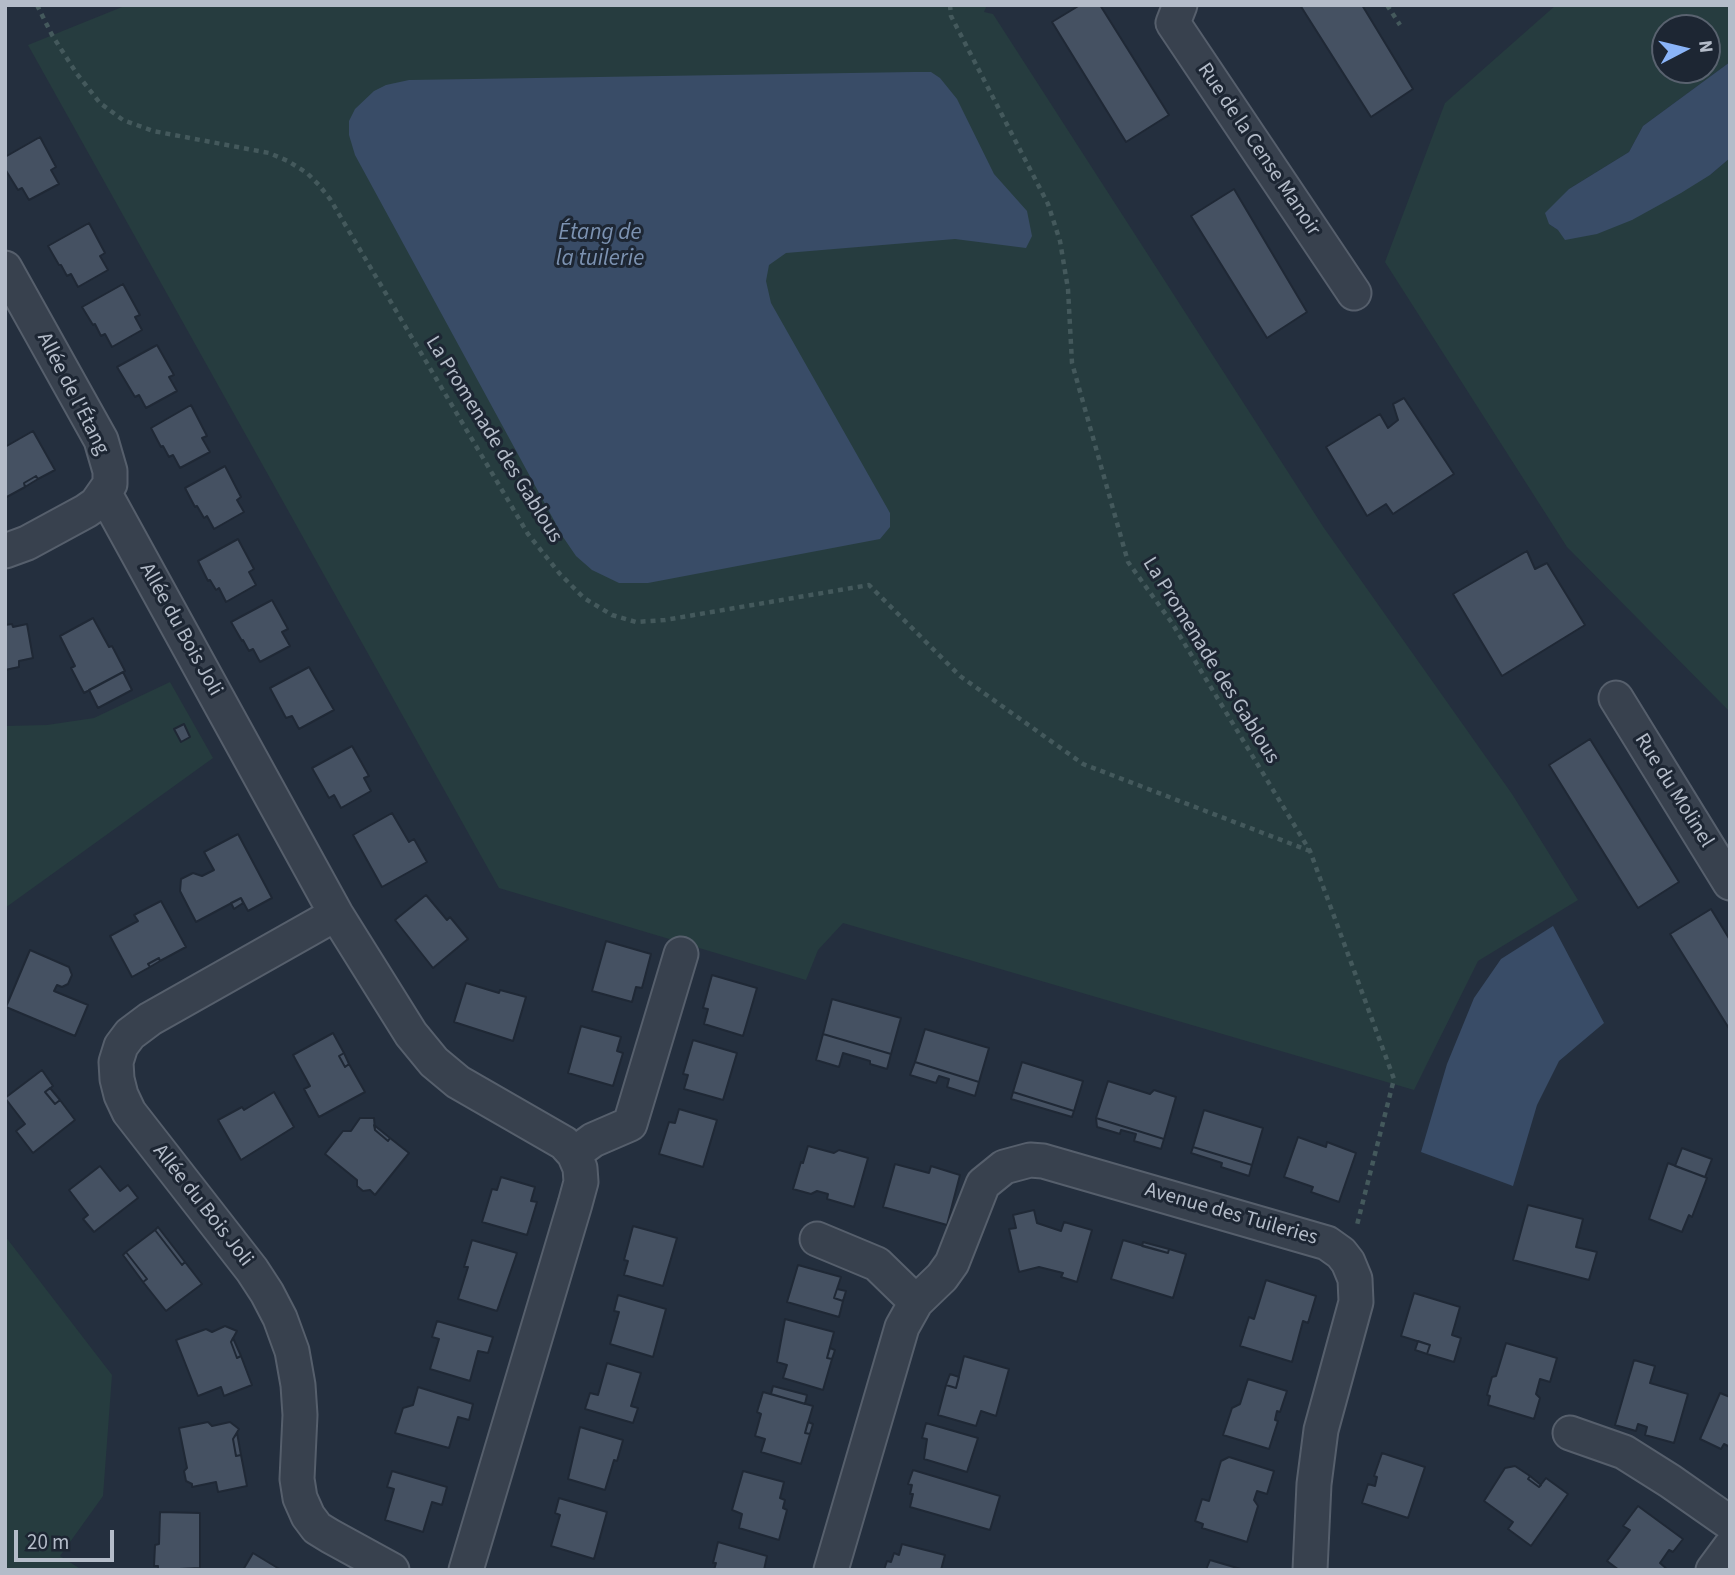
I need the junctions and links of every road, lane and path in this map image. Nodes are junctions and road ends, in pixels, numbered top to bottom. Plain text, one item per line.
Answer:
1 (37, 5) edge
2 (950, 5) edge
3 (1180, 5) edge
4 (1387, 5) edge
5 (1400, 25) dead end
6 (5, 268) edge
7 (1354, 293) dead end
8 (105, 494) junction
9 (5, 551) edge
10 (1616, 698) dead end
11 (1310, 851) junction
12 (1730, 883) edge
13 (336, 914) junction
14 (681, 954) dead end
15 (574, 1154) junction
16 (817, 1239) dead end
17 (1348, 1262) junction
18 (916, 1302) junction
19 (1570, 1433) dead end
20 (1730, 1523) edge
21 (1730, 1547) edge
22 (392, 1570) edge
23 (466, 1570) edge
24 (831, 1570) edge
25 (1310, 1570) edge
26 (1713, 1570) edge

1 - 11 path, La Promenade des Gablous
2 - 11 path, La Promenade des Gablous
3 - 7 street, Rue de la Cense Manoir
4 - 5 path
6 - 8 street, Allée de l'Étang
8 - 9 street
8 - 13 street, Allée du Bois Joli
10 - 12 street, Rue du Molinel
11 - 17 path, La Promenade des Gablous
13 - 15 street, Allée du Bois Joli
13 - 22 street, Allée du Bois Joli
14 - 15 street
15 - 23 street
16 - 18 street
17 - 18 street, Avenue des Tuileries
17 - 25 street
18 - 24 street, Avenue des Tuileries
19 - 20 street
21 - 26 street

